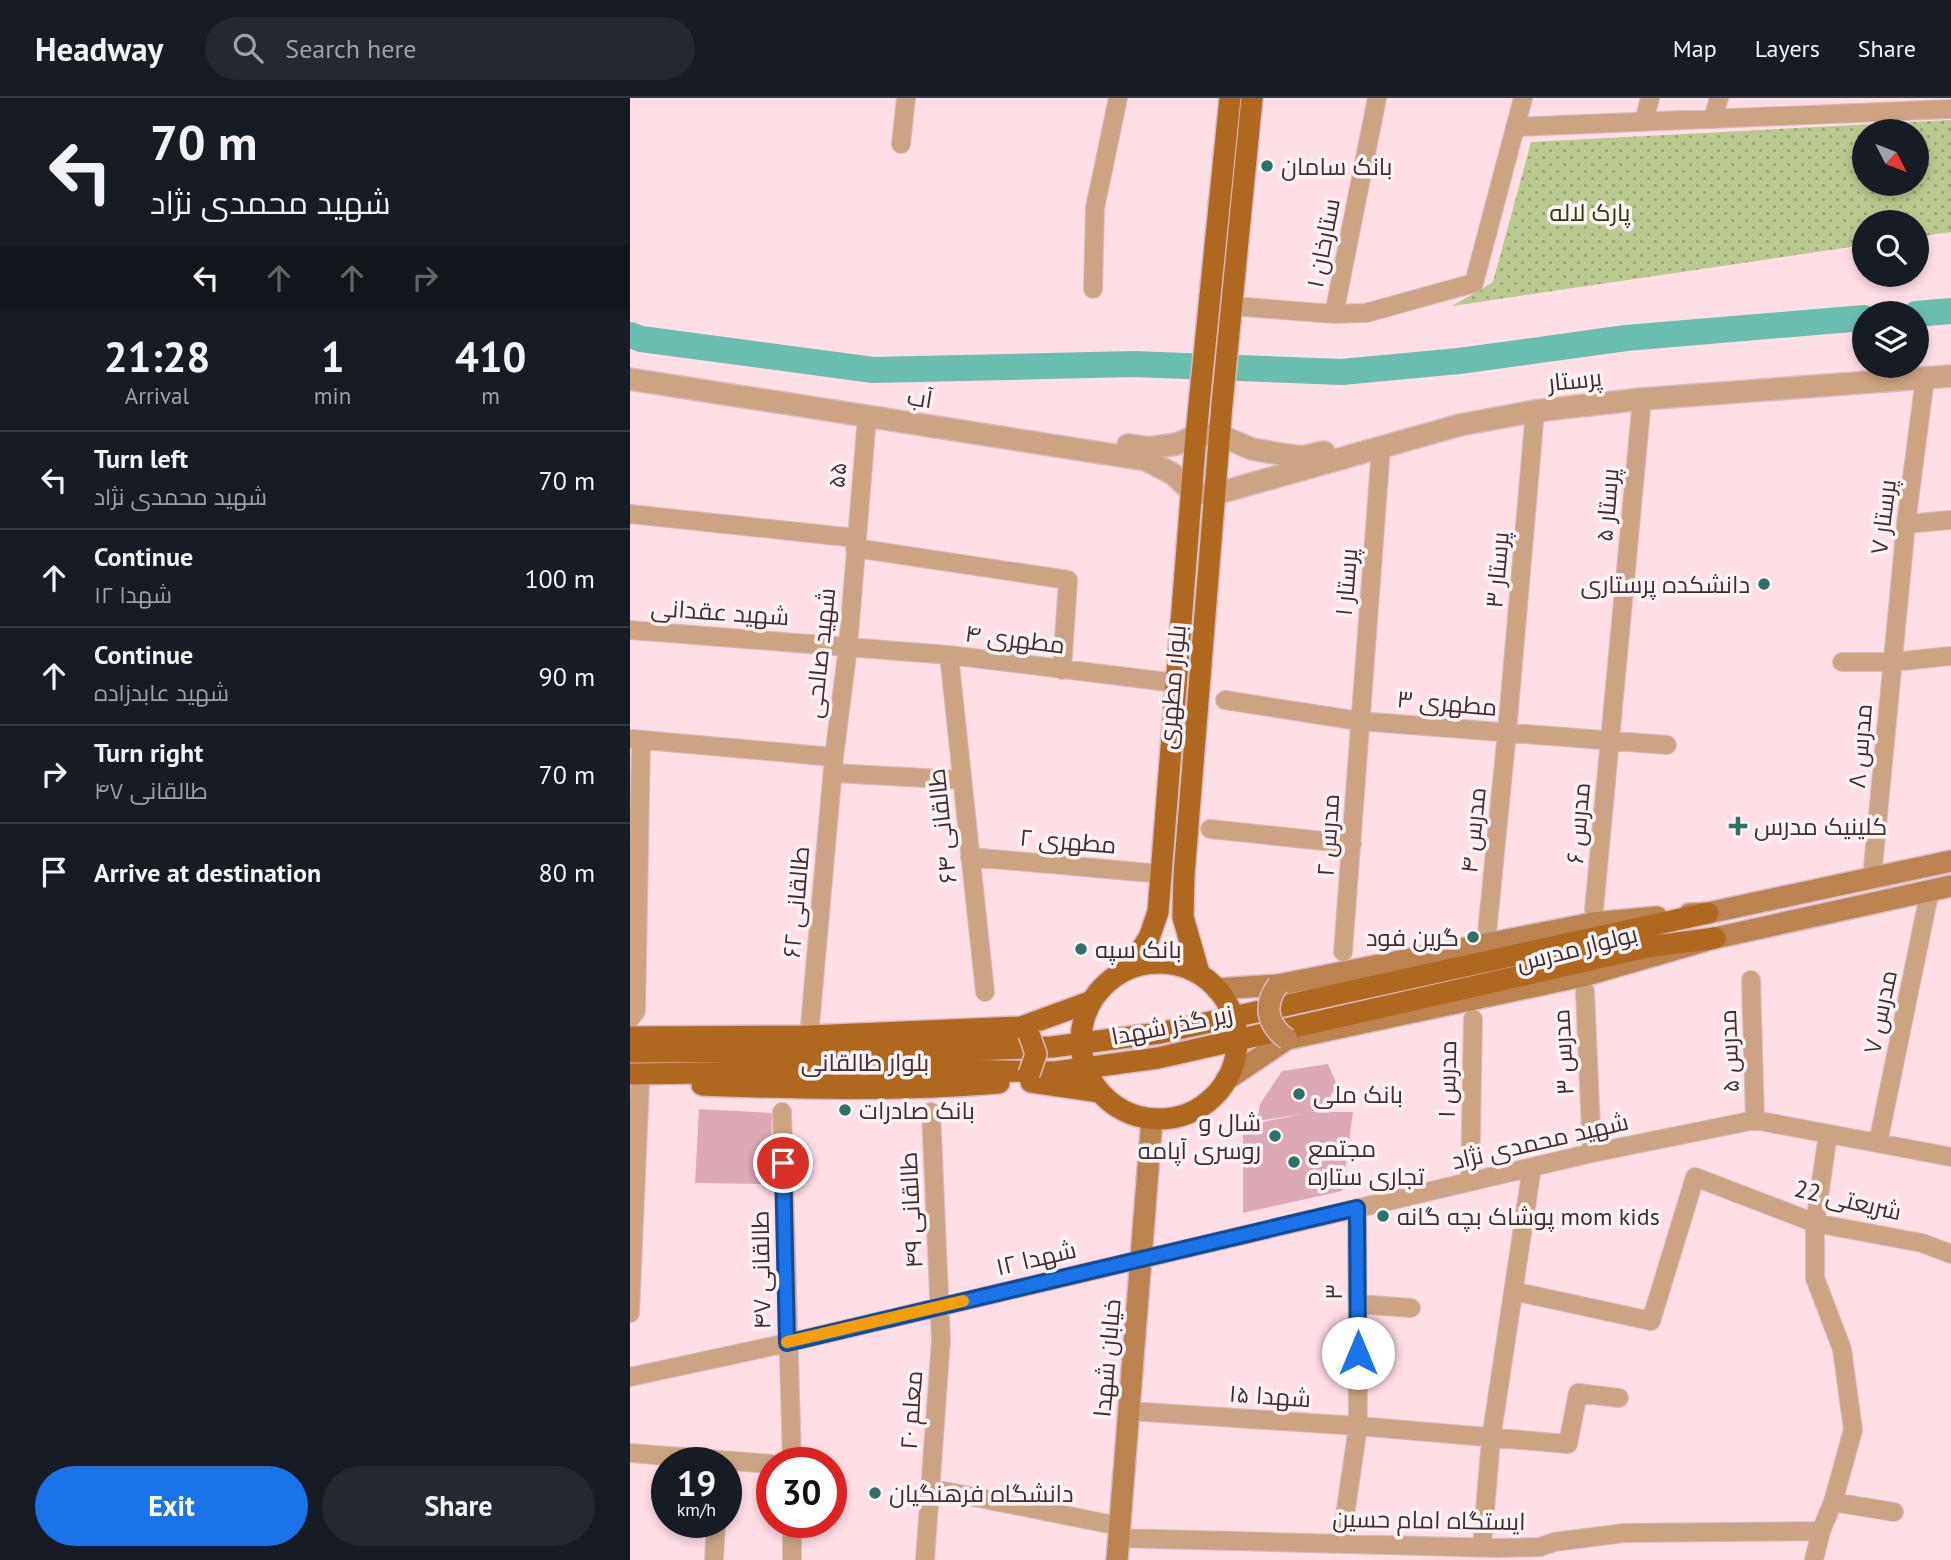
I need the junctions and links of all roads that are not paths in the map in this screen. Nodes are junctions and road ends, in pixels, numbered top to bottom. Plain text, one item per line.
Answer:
1 (906, 98) edge
2 (1118, 98) edge
3 (1230, 98) edge
4 (1252, 98) edge
5 (1377, 98) edge
6 (1523, 98) edge
7 (1650, 98) edge
8 (1719, 98) edge
9 (1847, 106) edge
10 (1951, 109) edge
11 (1713, 119) junction
12 (1644, 122) junction
13 (1516, 127) junction
14 (901, 144) dead end
15 (1093, 289) dead end
16 (1231, 313) junction
17 (1334, 314) junction
18 (1951, 366) edge
19 (630, 367) edge
20 (1951, 376) edge
21 (1925, 378) joint
22 (1929, 378) edge
23 (630, 379) edge
24 (1642, 399) junction
25 (1535, 411) junction
26 (867, 416) junction
27 (1196, 435) junction
28 (1219, 435) junction
29 (1381, 448) junction
30 (1193, 492) junction
31 (1215, 494) junction
32 (630, 514) edge
33 (1951, 520) edge
34 (1906, 524) junction
35 (856, 543) junction
36 (630, 630) edge
37 (848, 647) junction
38 (949, 655) junction
39 (1951, 656) edge
40 (1842, 662) dead end
41 (1893, 662) junction
42 (1062, 670) junction
43 (1176, 683) junction
44 (1225, 700) dead end
45 (1359, 720) junction
46 (1507, 732) junction
47 (635, 739) edge
48 (1609, 741) junction
49 (1667, 745) dead end
50 (833, 765) junction
51 (962, 780) junction
52 (1210, 829) dead end
53 (1352, 844) junction
54 (970, 857) junction
55 (1951, 861) edge
56 (1162, 874) junction
57 (1872, 877) junction
58 (1951, 886) edge
59 (1930, 890) junction
60 (1594, 911) dead end
61 (1708, 913) junction
62 (1487, 933) dead end
63 (1715, 938) junction
64 (1343, 952) dead end
65 (1128, 969) junction
66 (1199, 973) junction
67 (1751, 980) dead end
68 (1278, 985) junction
69 (1217, 989) junction
70 (1585, 991) dead end
71 (985, 992) dead end
72 (1092, 1001) junction
73 (630, 1019) edge
74 (1473, 1019) dead end
75 (1025, 1030) junction
76 (809, 1035) junction
77 (630, 1037) edge
78 (1287, 1040) junction
79 (630, 1052) edge
80 (1025, 1077) junction
81 (633, 1080) edge
82 (1226, 1080) junction
83 (1100, 1092) junction
84 (782, 1112) dead end
85 (931, 1112) dead end
86 (1152, 1119) junction
87 (1755, 1120) junction
88 (1828, 1134) junction
89 (1878, 1143) junction
90 (1592, 1153) junction
91 (1951, 1157) edge
92 (1532, 1167) junction
93 (1470, 1182) junction
94 (1357, 1208) junction
95 (1815, 1223) junction
96 (1951, 1254) edge
97 (1142, 1258) junction
98 (1513, 1291) junction
99 (1358, 1304) junction
100 (941, 1306) junction
101 (1411, 1308) dead end
102 (630, 1313) edge
103 (787, 1343) junction
104 (630, 1377) edge
105 (1619, 1398) dead end
106 (1129, 1411) junction
107 (1358, 1426) junction
108 (1491, 1438) junction
109 (791, 1447) edge
110 (630, 1453) edge
111 (756, 1463) edge
112 (929, 1488) junction
113 (1833, 1502) junction
114 (1894, 1512) dead end
115 (1821, 1531) junction
116 (1119, 1532) junction
117 (715, 1538) edge
118 (792, 1538) edge
119 (1341, 1543) junction
120 (1492, 1551) edge
121 (714, 1560) edge
122 (792, 1560) edge
123 (925, 1560) edge
124 (1116, 1560) edge
125 (1814, 1560) edge

1 - 14 street
2 - 15 street
3 - 27 main road, بلوار مطهری
4 - 16 main road, بلوار مطهری
5 - 17 street, ستارخان ۱
6 - 13 street
7 - 12 street
8 - 11 street
9 - 10 street
9 - 11 street
11 - 12 street
12 - 13 street
13 - 17 street
16 - 17 street
16 - 28 main road, بلوار مطهری
18 - 28 street, پرستار
19 - 27 street, آب
20 - 22 street, پرستار
21 - 24 street, پرستار
21 - 34 street, پرستار ۷
23 - 26 street, آب
24 - 25 street, پرستار
24 - 48 street, پرستار ۵
25 - 29 street, پرستار
25 - 46 street, پرستار ۳
26 - 30 street, آب
26 - 35 street, ۵۵
27 - 28 street, آب
27 - 30 main road, بلوار مطهری
28 - 31 main road, بلوار مطهری
29 - 31 street, پرستار
29 - 45 street, پرستار ۱
30 - 31 street
30 - 43 main road, بلوار مطهری
31 - 66 main road, بلوار مطهری
32 - 35 street
33 - 34 street
34 - 41 street, پرستار ۷
35 - 37 street, شهید صالحی
35 - 42 street
36 - 37 street, شهید عقدانی
37 - 38 street, مطهری ۴
37 - 50 street, شهید صالحی
38 - 42 street, مطهری ۴
38 - 51 street, طالقانی ۶۴
39 - 41 street
40 - 41 street
41 - 57 street, مدرس ۸
42 - 43 street, مطهری ۴
43 - 56 main road, بلوار مطهری
44 - 45 street, مطهری ۳
45 - 46 street, مطهری ۳
45 - 53 street, مدرس ۲
46 - 48 street, مطهری ۳
46 - 62 street, مدرس ۴
47 - 50 street
47 - 73 street
48 - 49 street, مطهری ۳
48 - 60 street, مدرس ۶
50 - 51 street
50 - 76 street, طالقانی ۶۲
51 - 54 street, طالقانی ۶۴
52 - 53 street
53 - 64 street, مدرس ۲
54 - 56 street, مطهری ۲
54 - 71 street, طالقانی ۶۴
55 - 57 main road, بولوار مدرس
56 - 65 main road, بلوار مطهری
57 - 61 main road, بولوار مدرس
58 - 59 main road, بولوار مدرس
59 - 63 main road, بولوار مدرس
59 - 89 street, مدرس ۷
61 - 68 main road, بولوار مدرس
61 - 79 main road, زیر گذر شهدا
63 - 78 main road, بولوار مدرس
63 - 81 main road, زیر گذر شهدا
65 - 66 main road
65 - 72 main road
66 - 69 main road
67 - 87 street, مدرس ۵
68 - 69 main road, بولوار مدرس
68 - 78 main road, bridge
69 - 82 main road
70 - 90 street, مدرس ۳
72 - 75 main road, بلوار طالقانی
72 - 83 main road
74 - 93 street, مدرس ۱
75 - 76 main road, بلوار طالقانی
75 - 80 main road, bridge
76 - 77 main road, بلوار طالقانی
78 - 82 main road, بولوار مدرس
80 - 81 main road, بلوار طالقانی
80 - 83 main road, بلوار طالقانی
81 - 102 street
82 - 86 main road
83 - 86 main road
84 - 103 street, طالقانی ۴۷
85 - 100 street, طالقانی ۴۹
86 - 97 main road, خیابان شهدا
87 - 88 street, شهید محمدی نژاد
87 - 90 street, شهید محمدی نژاد
88 - 89 street, شهید محمدی نژاد
88 - 95 street
89 - 91 street, شهید محمدی نژاد
90 - 92 street, شهید محمدی نژاد
92 - 93 street, شهید محمدی نژاد
92 - 98 street
93 - 94 street, شهید محمدی نژاد
94 - 97 street, شهید محمدی نژاد
94 - 99 street, ۳
95 - 96 street, شریعتی 22
95 - 98 street, شریعتی 22
95 - 113 street
97 - 100 street, ۱۲ شهدا
97 - 106 main road, خیابان شهدا
98 - 108 street
99 - 101 street
99 - 107 street, ۳
100 - 103 street, ۱۲ شهدا
100 - 112 street, معلم ۲۰
103 - 104 street, ۱۲ شهدا
103 - 109 street, طالقانی ۴۷
105 - 108 street, شهدا ۱۵
106 - 107 street, شهدا ۱۵
106 - 116 main road, خیابان شهدا
107 - 108 street, شهدا ۱۵
107 - 119 street, ۳
108 - 120 street
110 - 111 street
112 - 116 street, ایستگاه امام حسین
112 - 123 street, معلم ۲۰
113 - 114 street
113 - 115 street
115 - 120 street, ایستگاه امام حسین
115 - 125 street
116 - 119 street, ایستگاه امام حسین
116 - 124 main road, خیابان شهدا
117 - 121 street
118 - 122 street
119 - 120 street, ایستگاه امام حسین

